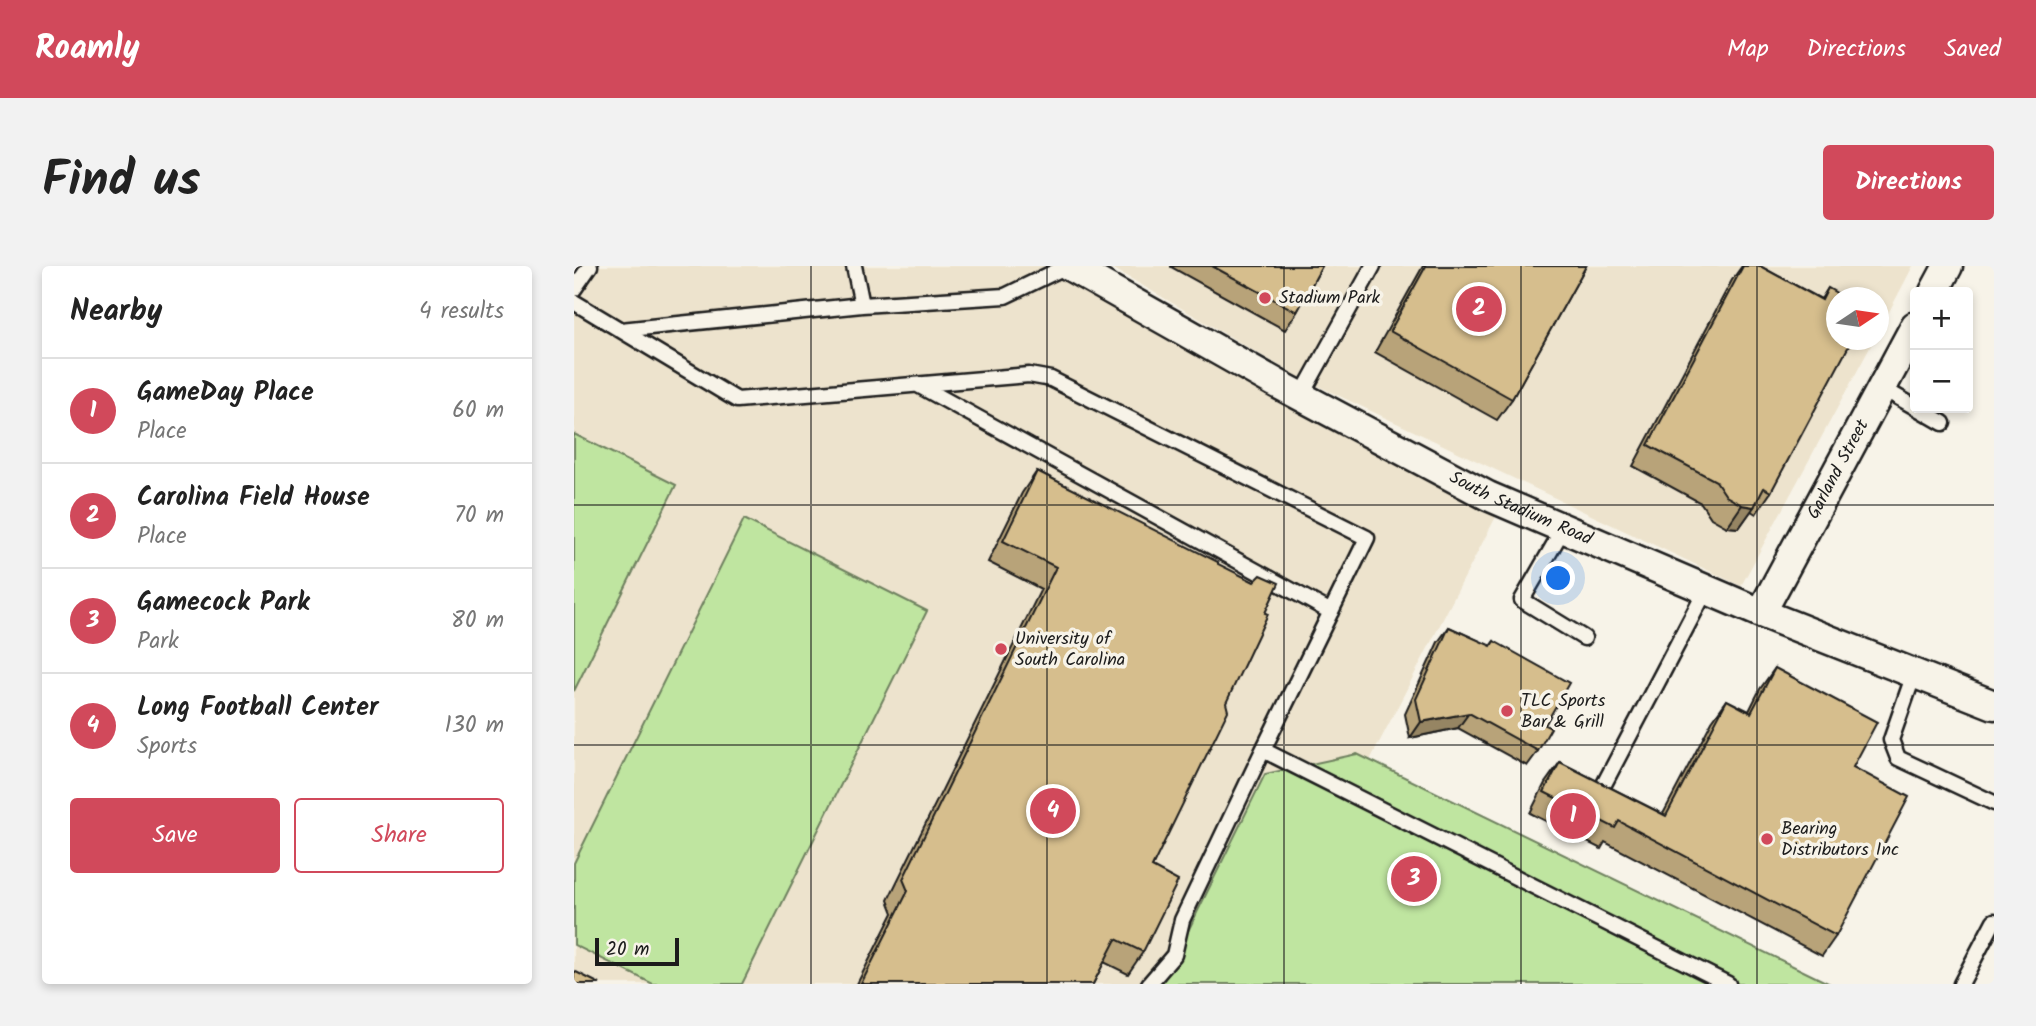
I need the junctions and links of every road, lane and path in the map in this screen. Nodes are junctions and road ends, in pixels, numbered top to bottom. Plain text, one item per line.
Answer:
1 (590, 266) edge
2 (854, 266) edge
3 (1068, 266) edge
4 (1373, 266) edge
5 (1948, 266) edge
6 (1937, 287) edge
7 (574, 289) edge
8 (574, 302) edge
9 (862, 305) junction
10 (621, 330) junction
11 (1910, 335) edge
12 (916, 385) junction
13 (1882, 388) junction
14 (1301, 396) junction
15 (1910, 404) edge
16 (1926, 413) edge
17 (1943, 423) dead end
18 (1563, 529) junction
19 (1706, 590) junction
20 (1331, 612) junction
21 (1761, 613) junction
22 (1584, 638) dead end
23 (1914, 674) junction
24 (1994, 705) edge
25 (1264, 750) junction
26 (1602, 788) edge
27 (1994, 803) edge
28 (1994, 921) edge
29 (1149, 984) edge
30 (1728, 984) edge
31 (1961, 984) edge

1 - 7 lane
2 - 9 lane
3 - 9 lane
3 - 14 street, South Stadium Road
4 - 14 lane
5 - 6 street
8 - 10 lane
9 - 10 lane
10 - 12 lane
11 - 13 street, Garland Street
12 - 20 lane
12 - 20 lane
13 - 15 lane
13 - 21 street, Garland Street
14 - 18 street, South Stadium Road
16 - 17 lane
18 - 19 street, South Stadium Road
18 - 22 lane
19 - 21 street, South Stadium Road
19 - 26 lane
20 - 25 lane
21 - 23 street, South Stadium Road
23 - 24 street, South Stadium Road
23 - 27 lane
25 - 29 lane
25 - 30 lane
28 - 31 lane

